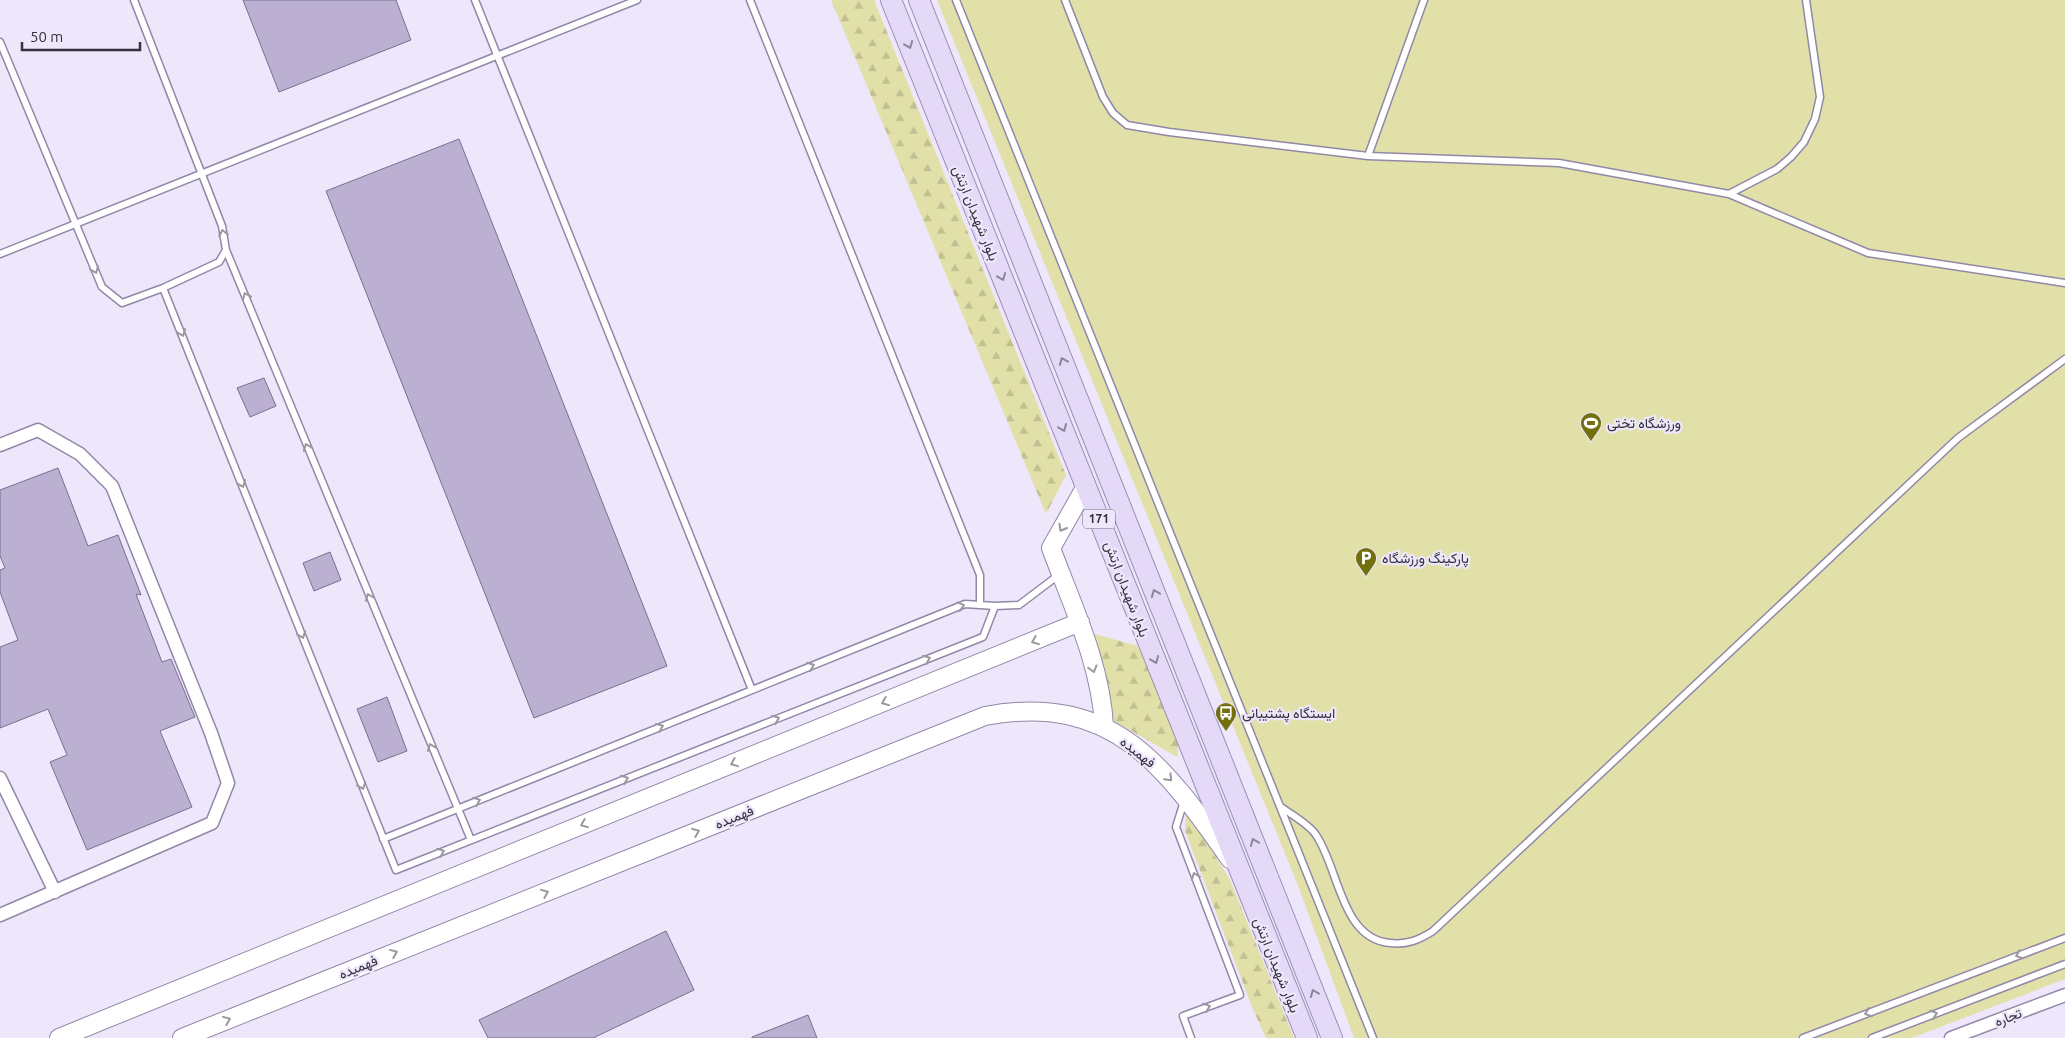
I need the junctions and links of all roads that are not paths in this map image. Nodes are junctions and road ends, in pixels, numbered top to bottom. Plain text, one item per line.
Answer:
1 (134, 0) edge
2 (475, 0) edge
3 (637, 0) edge
4 (750, 0) edge
5 (891, 0) edge
6 (920, 0) edge
7 (956, 0) edge
8 (1065, 0) edge
9 (1424, 0) edge
10 (1806, 0) edge
11 (0, 42) edge
12 (498, 55) junction
13 (1368, 156) junction
14 (202, 173) junction
15 (1729, 194) junction
16 (76, 225) junction
17 (226, 250) junction
18 (0, 254) edge
19 (2065, 283) edge
20 (164, 288) junction
21 (2065, 359) edge
22 (0, 445) edge
23 (1086, 486) junction
24 (1060, 573) junction
25 (980, 605) junction
26 (995, 606) junction
27 (1080, 622) junction
28 (752, 690) junction
29 (1104, 726) junction
30 (0, 778) edge
31 (1185, 796) junction
32 (1280, 806) junction
33 (457, 809) junction
34 (383, 839) junction
35 (471, 840) junction
36 (1240, 873) junction
37 (55, 892) junction
38 (0, 915) edge
39 (2065, 938) edge
40 (2065, 964) edge
41 (2065, 995) edge
42 (60, 1038) edge
43 (182, 1038) edge
44 (1191, 1038) edge
45 (1307, 1038) edge
46 (1332, 1038) edge
47 (1373, 1038) edge
48 (1803, 1038) edge
49 (1872, 1038) edge
50 (1951, 1038) edge

1 - 14 lane
2 - 12 lane
3 - 12 lane
4 - 25 lane
5 -> 23 main road, بلوار شهیدان ارتش / 171
46 -> 6 main road, بلوار شهیدان ارتش / 171
7 - 32 lane
8 - 13 lane
9 - 13 lane
10 - 15 lane
11 - 16 lane
12 - 14 lane
12 - 28 lane
13 - 15 lane
14 - 16 lane
17 -> 14 lane
15 - 19 lane
16 - 18 lane
16 -> 20 lane
17 - 20 lane
33 -> 17 lane
20 -> 34 lane
21 - 32 lane
22 - 37 street
23 -> 24 main road
23 -> 36 main road, بلوار شهیدان ارتش / 171
24 - 26 lane
24 - 27 main road
25 - 26 lane
28 -> 25 lane
35 -> 26 lane
27 -> 29 main road
27 -> 42 main road
33 -> 28 lane
29 -> 31 main road, فهمیده
43 -> 29 main road, فهمیده
30 - 37 street
31 - 36 main road, فهمیده
44 -> 31 lane
32 - 47 lane
33 - 34 lane
33 - 35 lane
34 -> 35 lane
36 - 45 main road, بلوار شهیدان ارتش / 171
37 - 38 street
39 -> 48 lane
49 -> 40 lane
41 - 50 street, تجاره

